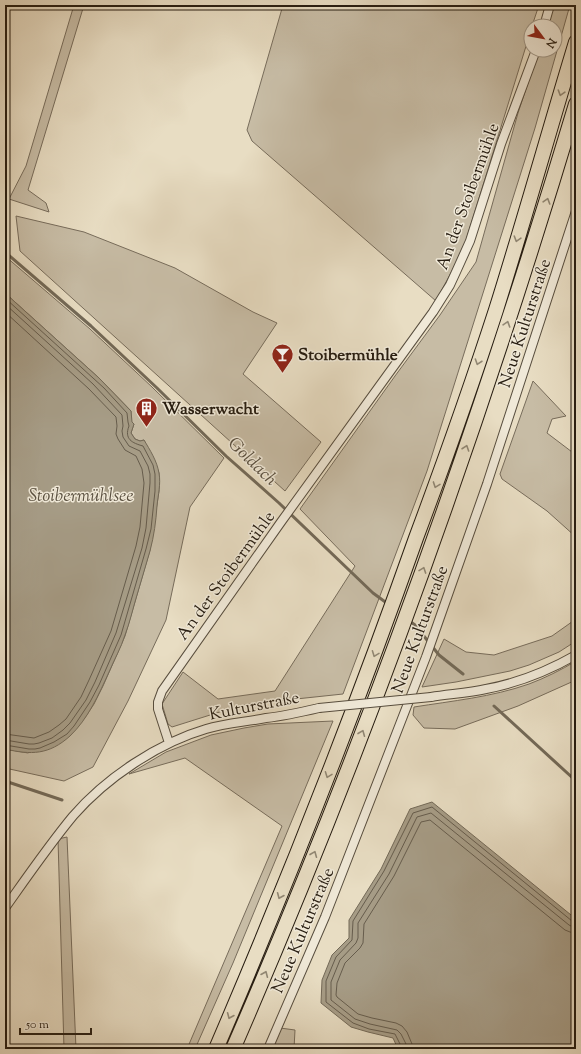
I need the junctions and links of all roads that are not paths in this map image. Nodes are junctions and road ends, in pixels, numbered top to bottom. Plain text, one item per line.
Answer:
1 (550, 5) edge
2 (546, 18) edge
3 (576, 42) edge
4 (533, 58) edge
5 (576, 104) edge
6 (576, 211) edge
7 (576, 655) edge
8 (169, 743) junction
9 (5, 908) edge
10 (216, 1049) edge
11 (234, 1049) edge
12 (268, 1049) edge

1 - 2 street
3 -> 10 highway
4 - 8 street, An der Stoibermühle
11 -> 5 highway
6 - 12 street, Neue Kulturstraße
7 - 8 street, Kulturstraße, bridge
8 - 9 street, Kulturstraße

